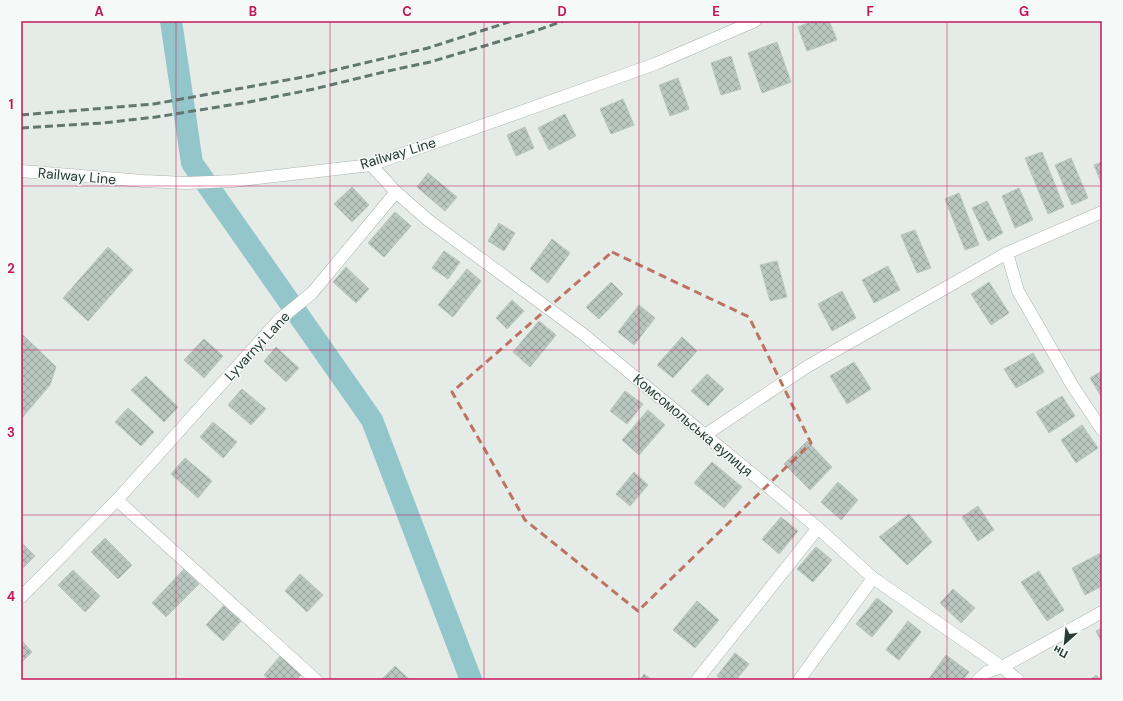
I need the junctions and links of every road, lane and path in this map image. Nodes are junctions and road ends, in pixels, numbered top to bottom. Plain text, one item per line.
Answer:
1 (755, 21) edge
2 (371, 164) junction
3 (21, 171) edge
4 (396, 192) junction
5 (1102, 212) edge
6 (1007, 253) junction
7 (1102, 430) edge
8 (705, 435) junction
9 (117, 500) junction
10 (818, 528) junction
11 (873, 578) junction
12 (21, 597) edge
13 (1102, 612) edge
14 (1002, 667) junction
15 (316, 680) edge
16 (697, 680) edge
17 (799, 680) edge
18 (978, 680) edge
19 (1018, 680) edge

1 - 2 street, Railway Line
2 - 3 street, Railway Line
2 - 4 street, Комсомольська вулиця
4 - 8 street, Комсомольська вулиця
4 - 9 street, Lyvarnyi Lane
5 - 6 street
6 - 7 street
6 - 8 street
8 - 10 street, Комсомольська вулиця
9 - 12 street, Lyvarnyi Lane
9 - 15 street
10 - 11 street, Комсомольська вулиця
10 - 16 street
11 - 14 street, Комсомольська вулиця
11 - 17 street
13 - 14 street
14 - 18 street
14 - 19 street, Комсомольська вулиця

